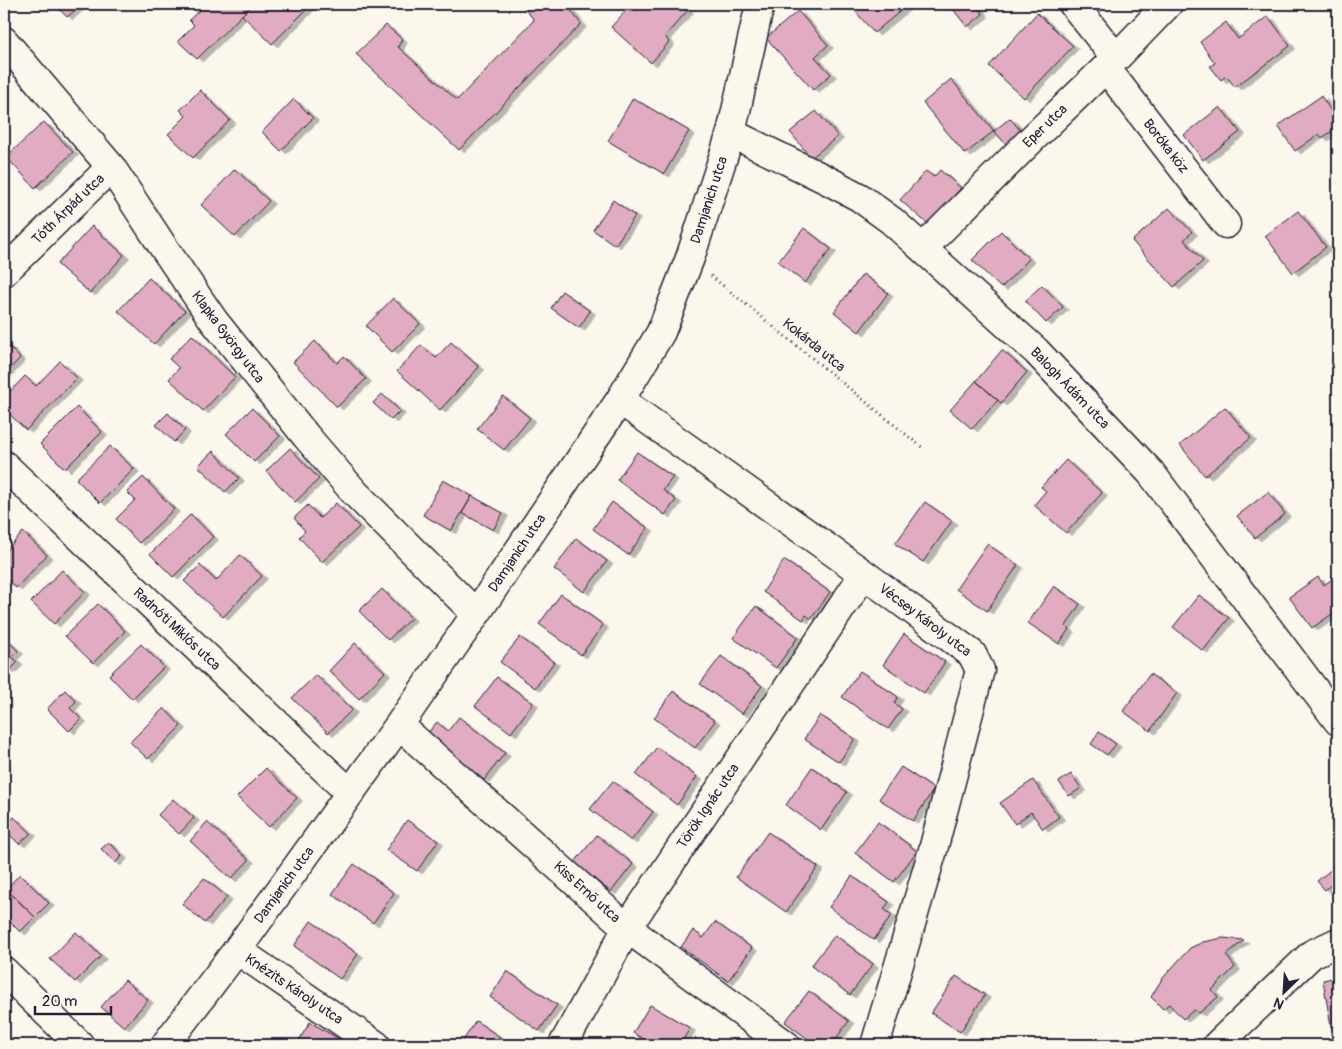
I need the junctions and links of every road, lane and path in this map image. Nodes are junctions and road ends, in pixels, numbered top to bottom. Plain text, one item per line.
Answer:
1 (1073, 4) edge
2 (1168, 4) edge
3 (760, 5) edge
4 (4, 42) edge
5 (1111, 63) junction
6 (731, 133) junction
7 (111, 167) junction
8 (1226, 224) dead end
9 (923, 248) junction
10 (690, 258) junction
11 (4, 272) edge
12 (620, 400) junction
13 (924, 449) dead end
14 (4, 465) edge
15 (864, 574) junction
16 (476, 614) junction
17 (1338, 721) edge
18 (399, 725) junction
19 (350, 793) junction
20 (627, 928) junction
21 (1338, 942) edge
22 (237, 950) junction
23 (4, 971) edge
24 (80, 1045) edge
25 (164, 1045) edge
26 (376, 1045) edge
27 (563, 1045) edge
28 (786, 1045) edge
29 (875, 1045) edge
30 (1217, 1045) edge

1 - 5 street, Boróka köz
2 - 5 street, Eper utca
3 - 6 street, Damjanich utca
4 - 7 street, Klapka György utca
5 - 8 street, Boróka köz
5 - 9 street, Eper utca
6 - 9 street, Balogh Ádám utca
6 - 10 street, Damjanich utca
7 - 11 street, Tóth Árpád utca
7 - 16 street, Klapka György utca
9 - 17 street, Balogh Ádám utca
10 - 12 street, Damjanich utca
10 - 13 path, Kokárda utca
12 - 15 street, Vécsey Károly utca
12 - 16 street, Damjanich utca
14 - 19 street, Radnóti Miklós utca
15 - 20 street, Török Ignác utca
15 - 29 street, Vécsey Károly utca
16 - 18 street, Damjanich utca
18 - 19 street, Damjanich utca
18 - 20 street, Kiss Ernő utca
19 - 22 street, Damjanich utca
20 - 27 street, Török Ignác utca
20 - 28 street, Kiss Ernő utca
21 - 30 street
22 - 25 street, Damjanich utca
22 - 26 street, Knézits Károly utca
23 - 24 street

